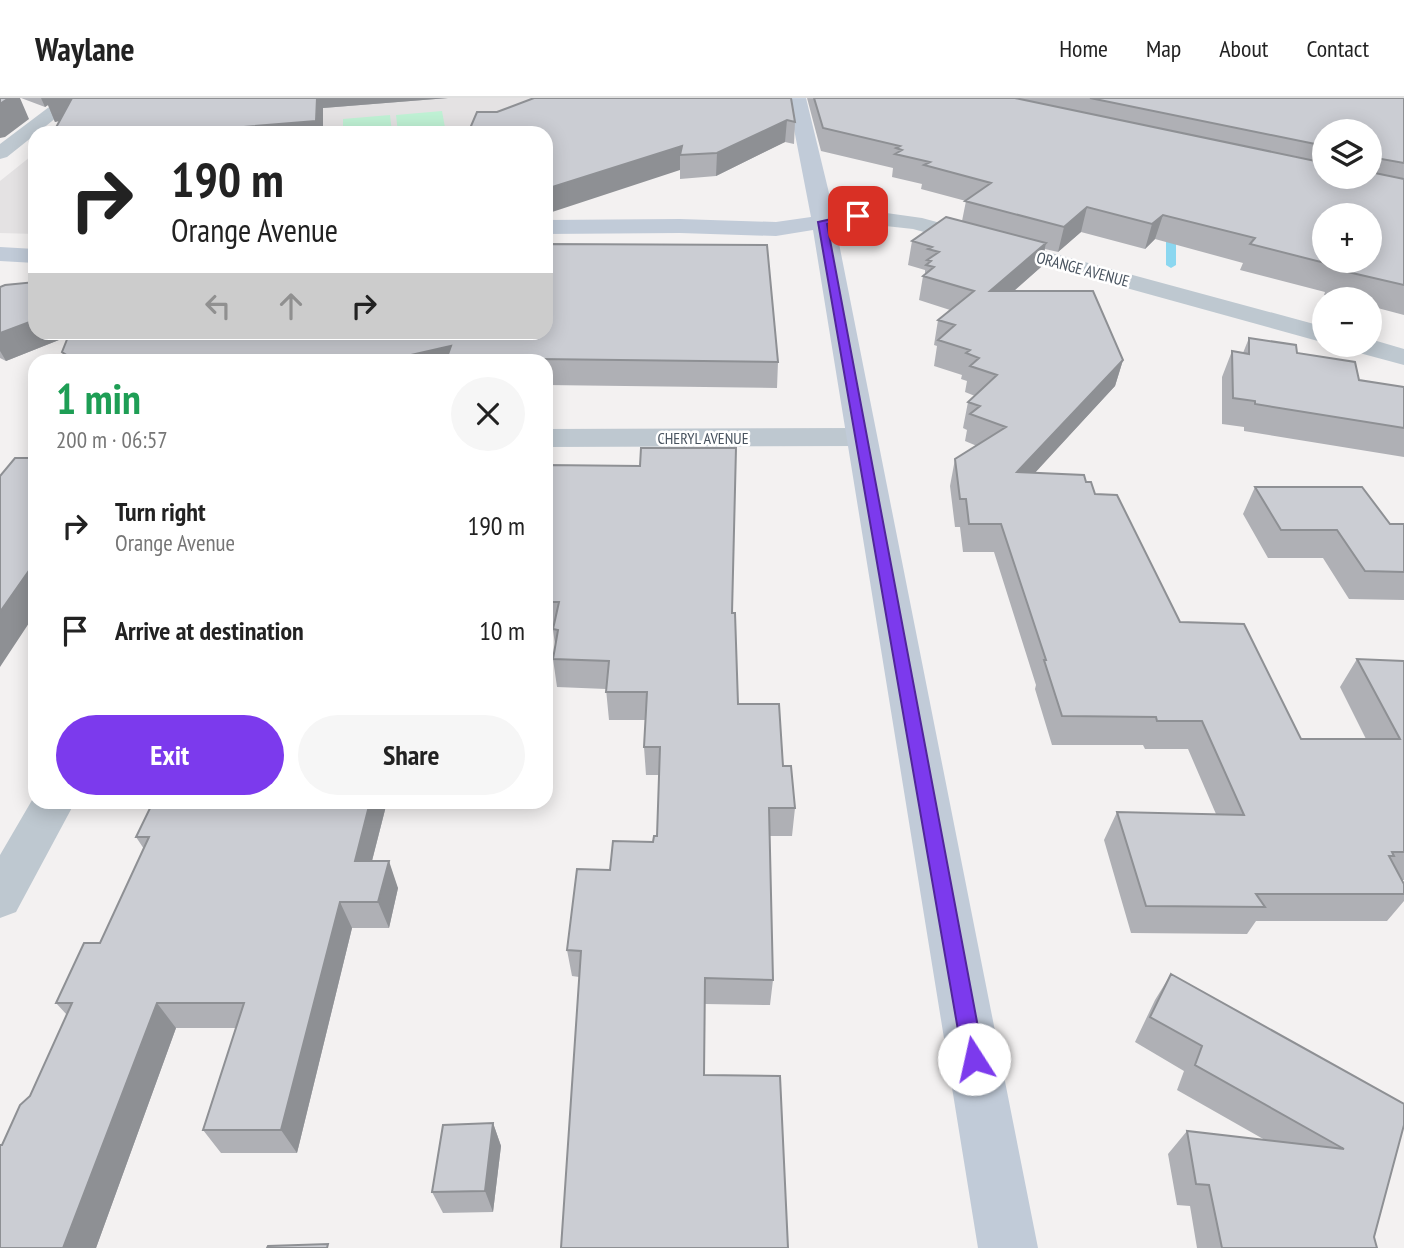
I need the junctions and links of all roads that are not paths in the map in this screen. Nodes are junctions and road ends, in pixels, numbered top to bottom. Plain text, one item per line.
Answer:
1 (72, 98) edge
2 (797, 98) edge
3 (24, 108) dead end
4 (48, 117) junction
5 (36, 126) edge
6 (28, 132) edge
7 (0, 153) edge
8 (822, 222) junction
9 (553, 227) edge
10 (0, 254) edge
11 (28, 256) edge
12 (1312, 331) edge
13 (1382, 350) edge
14 (1404, 356) edge
15 (860, 437) junction
16 (553, 438) edge
17 (49, 809) edge
18 (0, 898) edge
19 (1008, 1248) edge

1 - 4 street
2 - 8 main road
3 - 4 street
4 - 5 street
6 - 7 street
8 - 9 main road, ORANGE AVENUE
8 - 12 street, ORANGE AVENUE
8 - 15 main road
10 - 11 main road
13 - 14 street
15 - 16 street, CHERYL AVENUE
15 - 19 main road
17 - 18 street

